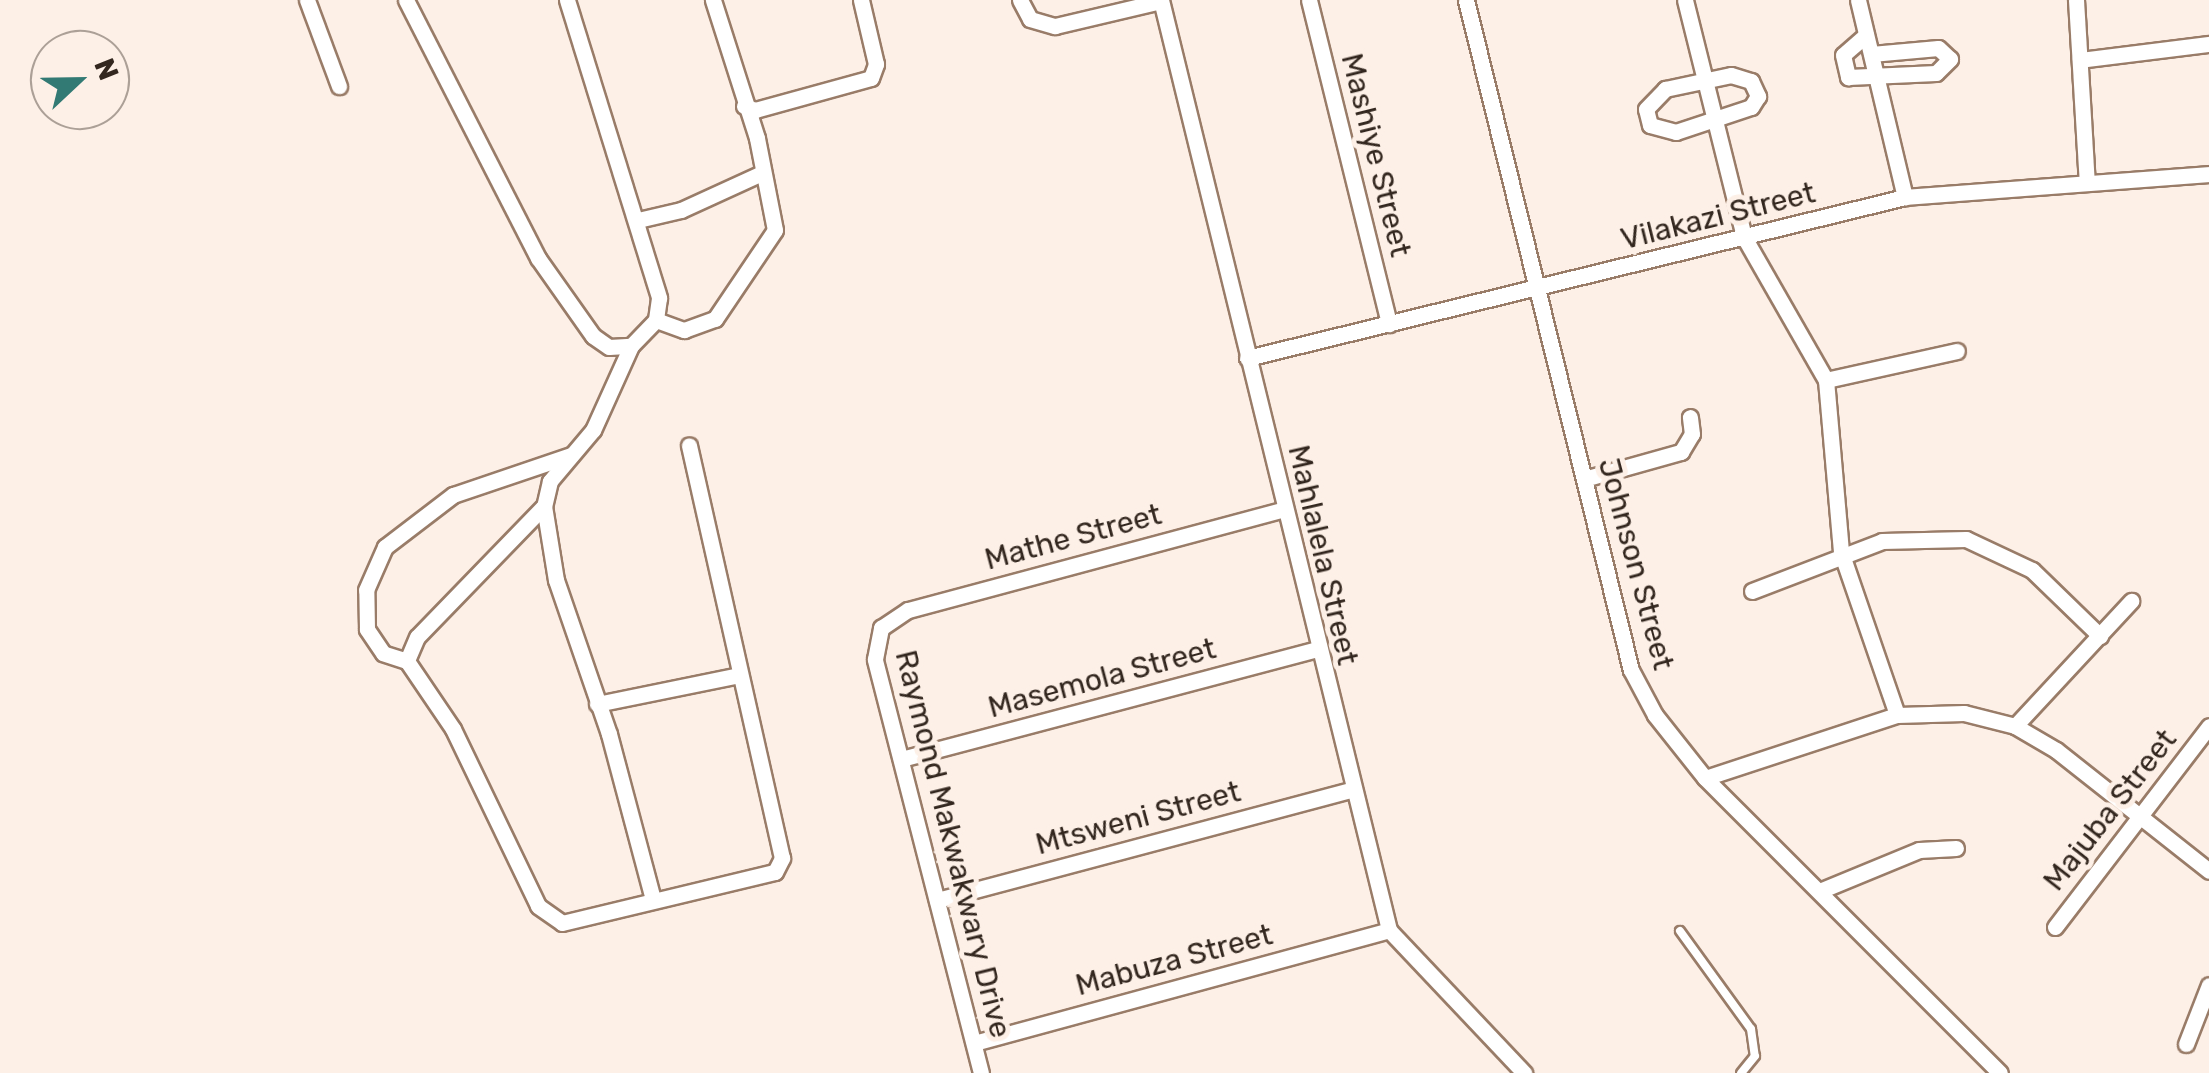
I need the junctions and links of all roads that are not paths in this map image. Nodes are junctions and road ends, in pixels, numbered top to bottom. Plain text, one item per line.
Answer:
1 (307, 0) edge
2 (406, 0) edge
3 (567, 0) edge
4 (712, 0) edge
5 (861, 0) edge
6 (1020, 0) edge
7 (1161, 0) edge
8 (1309, 0) edge
9 (1466, 0) edge
10 (1685, 0) edge
11 (1858, 0) edge
12 (2076, 0) edge
13 (1866, 35) junction
14 (2209, 44) edge
15 (1871, 54) junction
16 (2080, 60) junction
17 (1705, 80) junction
18 (1877, 80) junction
19 (339, 86) dead end
20 (744, 106) junction
21 (1716, 123) junction
22 (762, 173) junction
23 (2209, 174) edge
24 (2086, 184) junction
25 (1905, 198) junction
26 (638, 220) junction
27 (1744, 237) junction
28 (1537, 290) junction
29 (656, 320) junction
30 (1389, 324) junction
31 (631, 346) junction
32 (1957, 350) dead end
33 (1248, 358) junction
34 (1826, 380) junction
35 (1690, 417) dead end
36 (689, 445) dead end
37 (579, 452) junction
38 (1584, 479) junction
39 (544, 506) junction
40 (1284, 510) junction
41 (1841, 552) junction
42 (1752, 591) dead end
43 (2131, 601) dead end
44 (881, 628) joint
45 (2100, 636) junction
46 (1316, 649) junction
47 (407, 662) junction
48 (740, 674) junction
49 (597, 704) junction
50 (1897, 715) junction
51 (2015, 726) junction
52 (2209, 726) edge
53 (901, 760) junction
54 (1705, 778) junction
55 (1354, 789) junction
56 (2138, 815) junction
57 (1956, 848) dead end
58 (2209, 871) edge
59 (1822, 890) junction
60 (653, 899) junction
61 (938, 900) junction
62 (2055, 927) dead end
63 (1388, 930) junction
64 (1680, 931) dead end
65 (2209, 985) edge
66 (974, 1043) junction
67 (2186, 1044) dead end
68 (1521, 1072) edge
69 (982, 1073) edge
70 (1741, 1073) edge
71 (2000, 1073) edge

1 - 19 street
2 - 31 street
3 - 26 street
4 - 20 street
5 - 20 street
6 - 7 street
7 - 33 street, Mahlalela Street
8 - 30 street, Mashiye Street
9 - 28 street, Johnson Street
10 - 17 street
11 - 13 street
12 - 16 street
13 - 15 street
13 - 18 street
14 - 16 street
15 - 18 street
15 - 18 street
16 - 24 street
17 - 21 street
17 - 21 street
17 - 21 street
18 - 25 street
20 - 22 street
21 - 27 street
22 - 26 street
22 - 29 street
23 - 24 street, Vilakazi Street
24 - 25 street, Vilakazi Street
25 - 27 street, Vilakazi Street
26 - 29 street
27 - 28 street, Vilakazi Street
27 - 34 street
28 - 30 street, Vilakazi Street
28 - 38 street, Johnson Street
29 - 31 street
30 - 33 street, Vilakazi Street
31 - 37 street
32 - 34 street
33 - 40 street, Mahlalela Street
34 - 41 street
35 - 38 street
36 - 48 street
37 - 39 street
37 - 47 street
38 - 54 street, Johnson Street
39 - 47 street
39 - 49 street
40 - 44 street, Mathe Street
40 - 46 street, Mahlalela Street
41 - 42 street
41 - 45 street
41 - 50 street
43 - 45 street
44 - 53 street, Raymond Makwakwary Drive
45 - 51 street
46 - 53 street, Masemola Street
46 - 55 street, Mahlalela Street
47 - 60 street
48 - 49 street
48 - 60 street
49 - 60 street
50 - 51 street
50 - 54 street
51 - 56 street
52 - 56 street, Majuba Street
53 - 61 street, Raymond Makwakwary Drive
54 - 59 street, Johnson Street
55 - 61 street, Mtsweni Street
55 - 63 street, Mahlalela Street
56 - 58 street
56 - 62 street, Majuba Street
57 - 59 street
59 - 71 street, Johnson Street
61 - 66 street, Raymond Makwakwary Drive
63 - 66 street, Mabuza Street
63 - 68 street
64 - 70 lane
65 - 67 street
66 - 69 street, Raymond Makwakwary Drive

